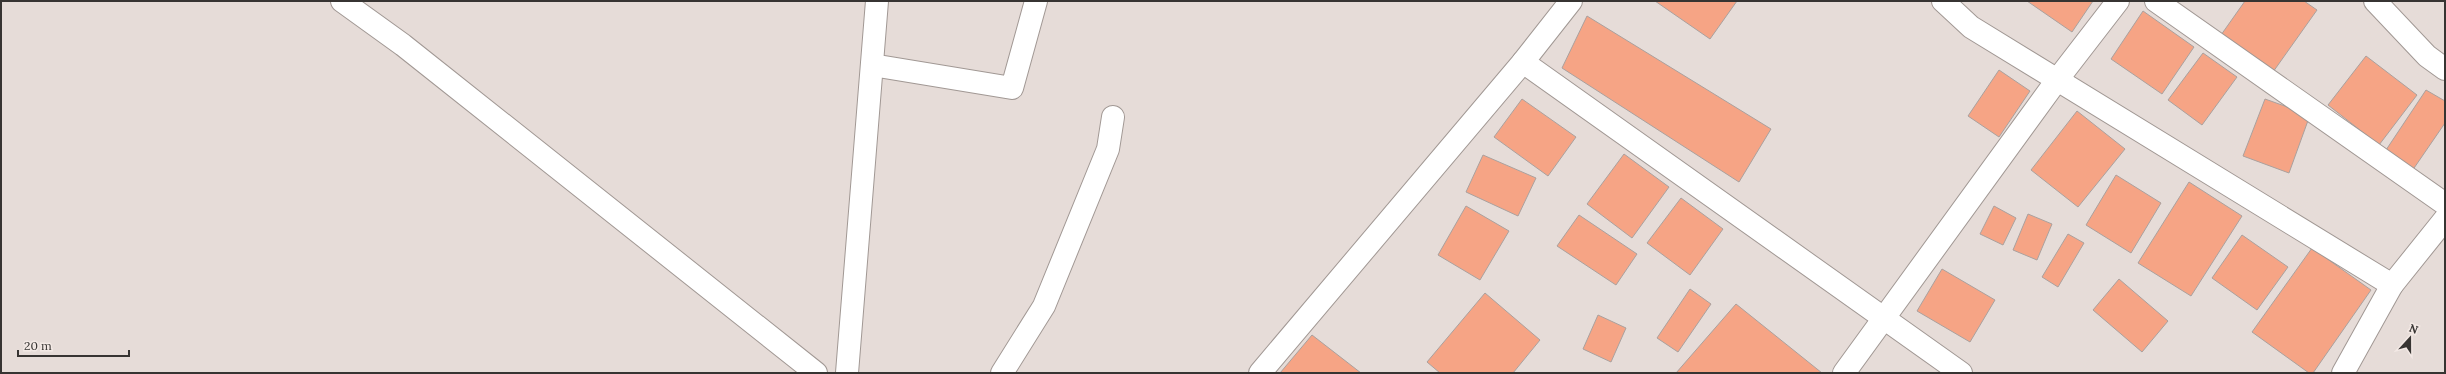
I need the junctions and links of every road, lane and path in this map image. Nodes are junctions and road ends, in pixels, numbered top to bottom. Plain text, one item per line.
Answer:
1 (342, 1) edge
2 (877, 1) edge
3 (1036, 1) edge
4 (1571, 1) edge
5 (1943, 1) edge
6 (2118, 1) edge
7 (2156, 1) edge
8 (2375, 1) edge
9 (1523, 62) junction
10 (872, 65) junction
11 (2445, 69) edge
12 (2057, 80) junction
13 (1114, 117) dead end
14 (2445, 204) edge
15 (2445, 219) edge
16 (2392, 285) junction
17 (1884, 318) junction
18 (816, 373) edge
19 (847, 373) edge
20 (1002, 373) edge
21 (1260, 373) edge
22 (1844, 373) edge
23 (1961, 373) edge
24 (2343, 373) edge

1 - 18 street
2 - 10 street
3 - 10 street
4 - 9 street
5 - 12 street
6 - 12 street
7 - 14 street
8 - 11 street
9 - 17 street
9 - 21 street
10 - 19 street
12 - 16 street
12 - 17 street
13 - 20 street
15 - 16 street
16 - 24 street
17 - 22 street
17 - 23 street

